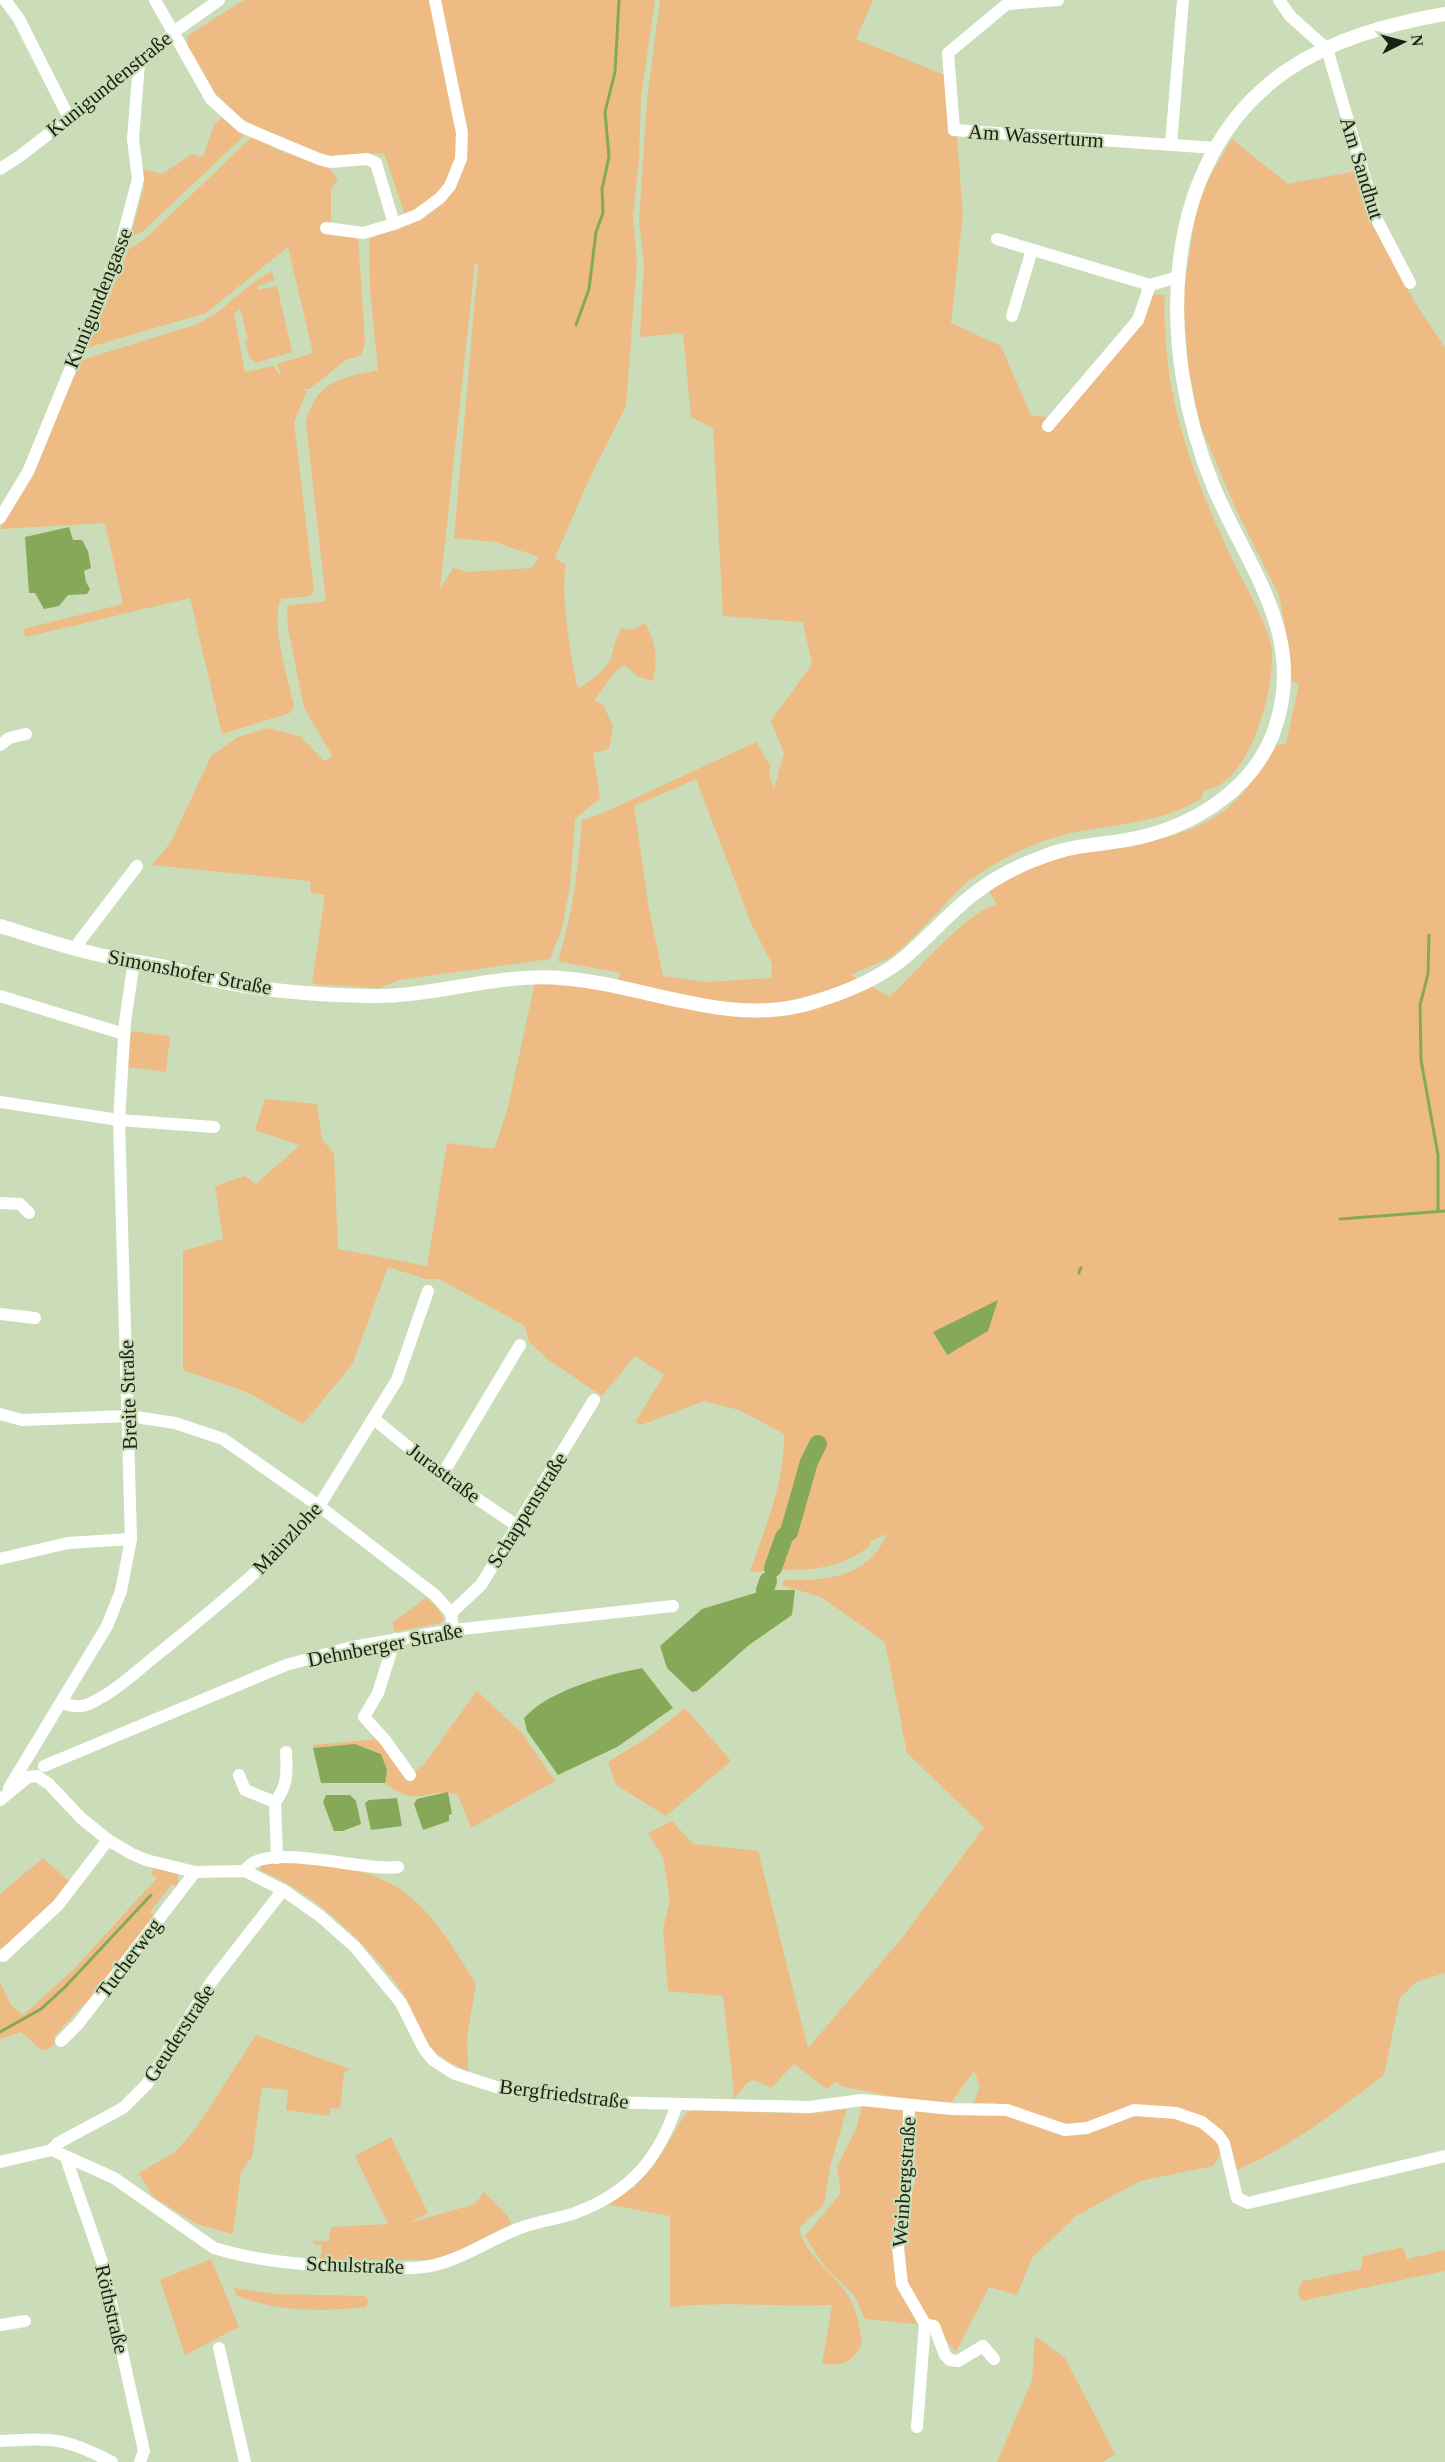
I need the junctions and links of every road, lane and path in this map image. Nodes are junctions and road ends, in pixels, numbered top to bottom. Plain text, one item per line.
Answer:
1 (5, 0) edge
2 (155, 0) edge
3 (219, 0) edge
4 (435, 0) edge
5 (1058, 0) edge
6 (1183, 0) edge
7 (1280, 0) edge
8 (1445, 14) edge
9 (175, 31) junction
10 (1327, 49) junction
11 (139, 64) junction
12 (69, 118) junction
13 (1171, 144) junction
14 (1216, 148) junction
15 (0, 169) edge
16 (394, 224) junction
17 (326, 228) dead end
18 (997, 239) dead end
19 (1032, 250) junction
20 (1178, 277) junction
21 (1410, 283) dead end
22 (1150, 285) junction
23 (1012, 316) dead end
24 (1048, 426) dead end
25 (0, 518) edge
26 (26, 734) dead end
27 (0, 745) edge
28 (137, 866) dead end
29 (0, 926) edge
30 (76, 949) junction
31 (134, 961) junction
32 (0, 996) edge
33 (124, 1034) junction
34 (0, 1102) edge
35 (118, 1120) junction
36 (214, 1126) dead end
37 (0, 1203) edge
38 (29, 1213) dead end
39 (428, 1291) dead end
40 (0, 1314) edge
41 (35, 1318) dead end
42 (520, 1345) dead end
43 (594, 1400) dead end
44 (0, 1414) edge
45 (129, 1416) junction
46 (373, 1419) junction
47 (442, 1475) junction
48 (319, 1506) junction
49 (516, 1525) junction
50 (131, 1539) junction
51 (0, 1559) edge
52 (673, 1606) dead end
53 (451, 1613) junction
54 (453, 1630) junction
55 (394, 1639) junction
56 (62, 1704) junction
57 (286, 1752) dead end
58 (30, 1754) junction
59 (44, 1773) junction
60 (239, 1775) dead end
61 (410, 1775) dead end
62 (2, 1798) edge
63 (275, 1802) junction
64 (108, 1840) junction
65 (277, 1858) junction
66 (398, 1867) dead end
67 (244, 1871) junction
68 (195, 1872) junction
69 (283, 1890) junction
70 (3, 1956) dead end
71 (61, 2041) dead end
72 (677, 2104) junction
73 (909, 2105) junction
74 (52, 2150) junction
75 (1445, 2156) edge
76 (66, 2158) junction
77 (0, 2162) edge
78 (25, 2321) dead end
79 (925, 2324) junction
80 (0, 2325) edge
81 (219, 2348) dead end
82 (994, 2359) dead end
83 (917, 2427) dead end
84 (0, 2441) edge
85 (112, 2462) edge
86 (140, 2462) edge
87 (245, 2462) edge

1 - 12 street
2 - 9 street
3 - 9 street, Kunigundenstraße
4 - 16 street
5 - 13 street, Am Wasserturm
6 - 13 street
7 - 10 street
8 - 10 street, Simonshofer Straße
9 - 11 street, Kunigundenstraße
9 - 16 street
10 - 14 street, Simonshofer Straße
10 - 21 street, Am Sandhut
11 - 12 street, Kunigundenstraße
11 - 25 street, Kunigundengasse
12 - 15 street, Kunigundenstraße
13 - 14 street, Am Wasserturm
14 - 20 street, Simonshofer Straße
16 - 17 street
18 - 19 street
19 - 22 street
19 - 23 street
20 - 22 street
20 - 31 street, Simonshofer Straße
22 - 24 street
26 - 27 street
28 - 30 street, Simonshofer Straße
29 - 30 street, Simonshofer Straße
30 - 31 street, Simonshofer Straße
31 - 33 street, Breite Straße
32 - 33 street
33 - 35 street, Breite Straße
34 - 35 street
35 - 36 street
35 - 45 street, Breite Straße
37 - 38 street
39 - 46 street, Mainzlohe
40 - 41 street
42 - 47 street
43 - 49 street, Schappenstraße
44 - 45 street
45 - 48 street
45 - 50 street, Breite Straße
46 - 47 street, Jurastraße
46 - 48 street, Mainzlohe
47 - 49 street, Jurastraße
48 - 53 street
48 - 56 street, Mainzlohe
49 - 53 street, Schappenstraße
50 - 51 street
50 - 56 street, Breite Straße
52 - 54 street, Dehnberger Straße
53 - 54 street
54 - 55 street, Dehnberger Straße
55 - 59 street, Dehnberger Straße
55 - 61 street
56 - 58 street, Breite Straße
57 - 63 street
58 - 59 street
58 - 62 street, Breite Straße
59 - 62 street
59 - 64 street, Bergfriedstraße
60 - 63 street
63 - 65 street
64 - 68 street, Bergfriedstraße
64 - 70 street
65 - 66 street
65 - 67 street
67 - 68 street, Bergfriedstraße
67 - 69 street, Bergfriedstraße
68 - 71 street, Tucherweg
69 - 72 street, Bergfriedstraße
69 - 74 street, Geuderstraße
72 - 73 street, Bergfriedstraße
72 - 76 street, Schulstraße
73 - 75 street, Bergfriedstraße
73 - 79 street, Weinbergstraße
74 - 76 street, Schulstraße
74 - 77 street
76 - 86 street, Röthstraße
78 - 80 street
79 - 82 street, Weinbergstraße
79 - 83 street
81 - 87 street
84 - 85 street

